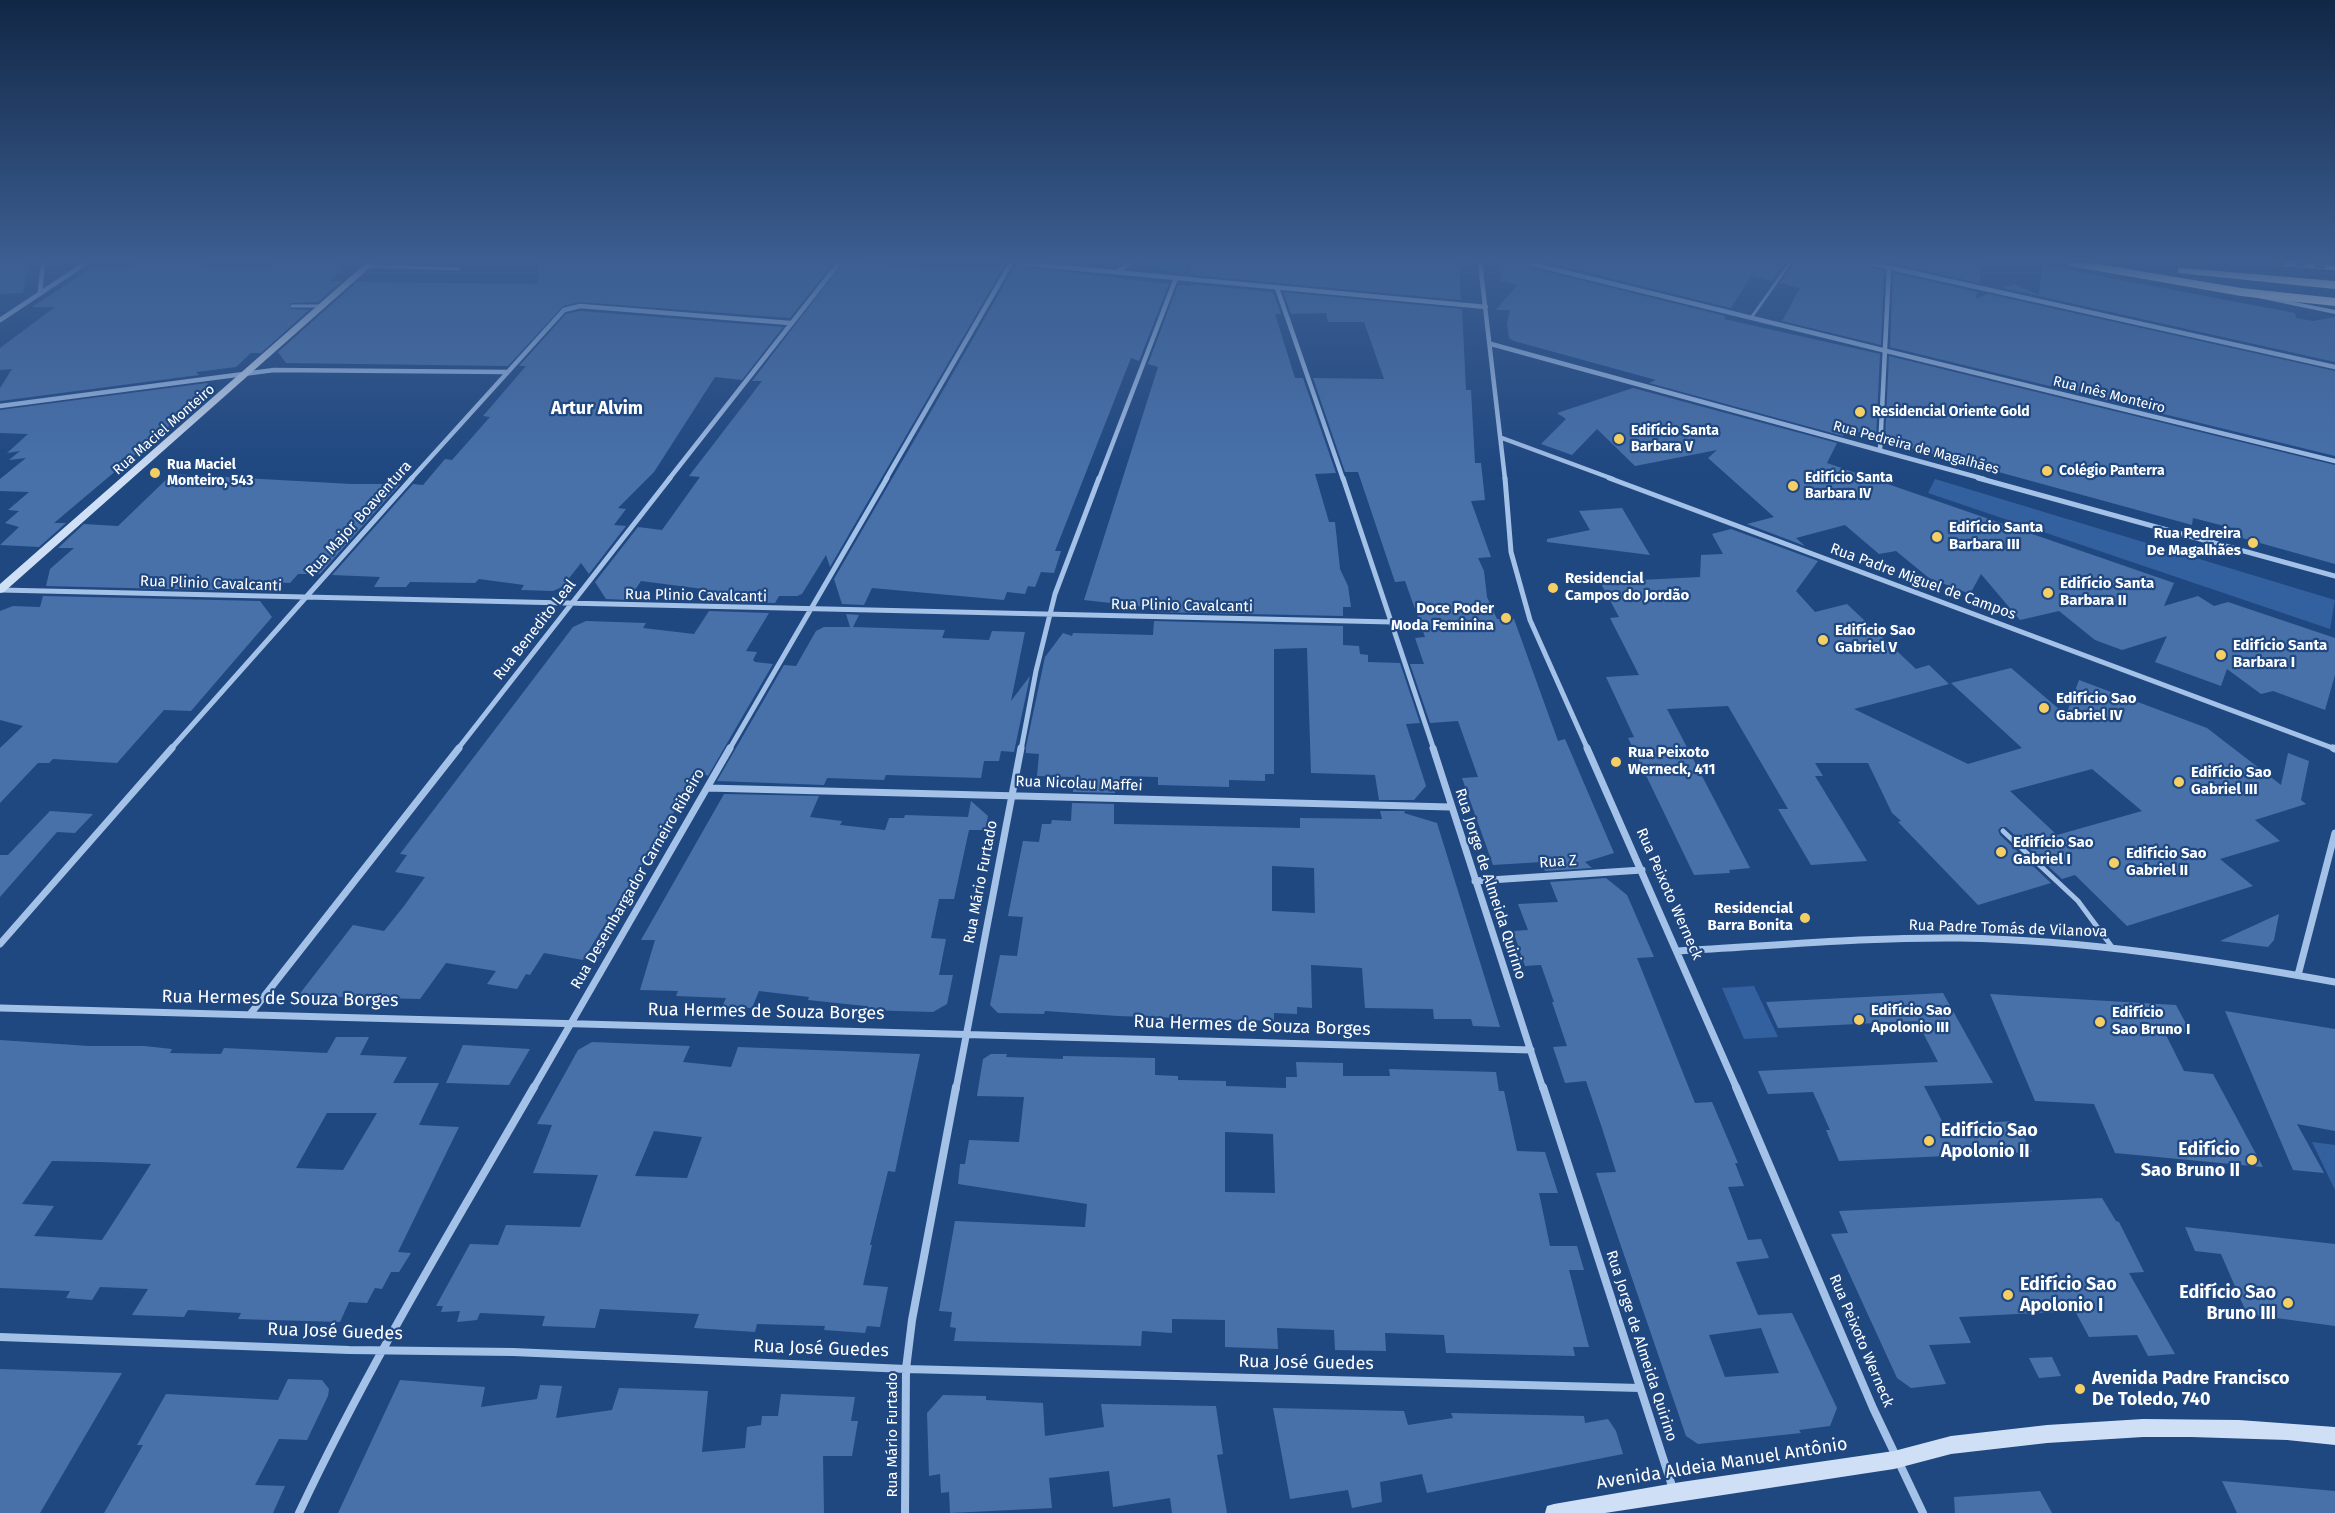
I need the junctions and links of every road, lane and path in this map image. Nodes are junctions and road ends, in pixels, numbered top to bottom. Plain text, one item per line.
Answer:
1 (293, 334) edge
2 (542, 334) edge
3 (782, 334) edge
4 (970, 334) edge
5 (1155, 334) edge
6 (1293, 334) edge
7 (1490, 334) edge
8 (1814, 334) edge
9 (1885, 334) edge
10 (2185, 334) edge
11 (1491, 344) junction
12 (1884, 351) junction
13 (2335, 367) edge
14 (251, 372) junction
15 (507, 372) junction
16 (0, 406) edge
17 (1502, 438) junction
18 (1880, 450) junction
19 (2335, 461) edge
20 (2335, 576) edge
21 (0, 590) edge
22 (304, 599) junction
23 (569, 605) junction
24 (809, 610) junction
25 (1050, 614) junction
26 (1392, 622) junction
27 (2335, 749) edge
28 (707, 788) junction
29 (1011, 796) junction
30 (1450, 807) junction
31 (2003, 831) dead end
32 (2335, 833) edge
33 (1642, 870) junction
34 (1475, 881) junction
35 (0, 944) edge
36 (2112, 946) junction
37 (1678, 951) junction
38 (2298, 975) junction
39 (2335, 982) edge
40 (0, 1008) edge
41 (251, 1013) junction
42 (571, 1022) junction
43 (965, 1032) junction
44 (1531, 1050) junction
45 (0, 1337) edge
46 (382, 1351) junction
47 (906, 1369) junction
48 (1640, 1388) junction
49 (2335, 1436) edge
50 (1897, 1459) junction
51 (1674, 1491) junction
52 (1561, 1512) edge
53 (299, 1513) edge
54 (905, 1513) edge
55 (1923, 1513) edge

1 - 14 street, Rua Maciel Monteiro
2 - 15 street, Rua Major Boaventura
3 - 23 street, Rua Benedito Leal
4 - 24 street, Rua Desembargador Carneiro Ribeiro
5 - 25 street, Rua Mário Furtado
6 - 26 street, Rua Jorge de Almeida Quirino
7 - 11 street, Rua Peixoto Werneck
8 - 12 street, Rua Inês Monteiro
9 - 12 street
10 - 13 street
11 - 17 street, Rua Peixoto Werneck
11 - 18 street, Rua Pedreira de Magalhães
12 - 18 street
12 - 19 street, Rua Inês Monteiro
14 - 15 street
14 - 16 street
14 - 21 street, Rua Maciel Monteiro
15 - 22 street, Rua Major Boaventura
17 - 27 street, Rua Padre Miguel de Campos
17 - 33 street, Rua Peixoto Werneck
18 - 20 street, Rua Pedreira de Magalhães
21 - 22 street, Rua Plinio Cavalcanti
22 - 23 street, Rua Plinio Cavalcanti
22 - 35 street, Rua Major Boaventura
23 - 24 street, Rua Plinio Cavalcanti
23 - 41 street, Rua Benedito Leal
24 - 25 street, Rua Plinio Cavalcanti
24 - 28 street, Rua Desembargador Carneiro Ribeiro
25 - 26 street, Rua Plinio Cavalcanti
25 - 29 street, Rua Mário Furtado
26 - 30 street, Rua Jorge de Almeida Quirino
28 - 29 street, Rua Nicolau Maffei
28 - 42 street, Rua Desembargador Carneiro Ribeiro
29 - 30 street, Rua Nicolau Maffei
29 - 43 street, Rua Mário Furtado
30 - 34 street, Rua Jorge de Almeida Quirino
31 - 36 lane
32 - 38 street
33 - 34 street, Rua Z
33 - 37 street, Rua Peixoto Werneck
34 - 44 street, Rua Jorge de Almeida Quirino
36 - 37 street, Rua Padre Tomás de Vilanova
36 - 38 street, Rua Padre Tomás de Vilanova
37 - 50 street, Rua Peixoto Werneck
38 - 39 street, Rua Padre Tomás de Vilanova
40 - 41 street, Rua Hermes de Souza Borges
41 - 42 street, Rua Hermes de Souza Borges
42 - 43 street, Rua Hermes de Souza Borges
42 - 46 street, Rua Desembargador Carneiro Ribeiro
43 - 44 street, Rua Hermes de Souza Borges
43 - 47 street, Rua Mário Furtado
44 - 48 street, Rua Jorge de Almeida Quirino
45 - 46 street, Rua José Guedes
46 - 47 street, Rua José Guedes
46 - 53 street, Rua Desembargador Carneiro Ribeiro
47 - 48 street, Rua José Guedes
47 - 54 street, Rua Mário Furtado
48 - 51 street, Rua Jorge de Almeida Quirino
49 - 50 street, Avenida Aldeia Manuel Antônio
50 - 51 street, Avenida Aldeia Manuel Antônio
50 - 55 street, Rua Peixoto Werneck
51 - 52 street, Avenida Aldeia Manuel Antônio

